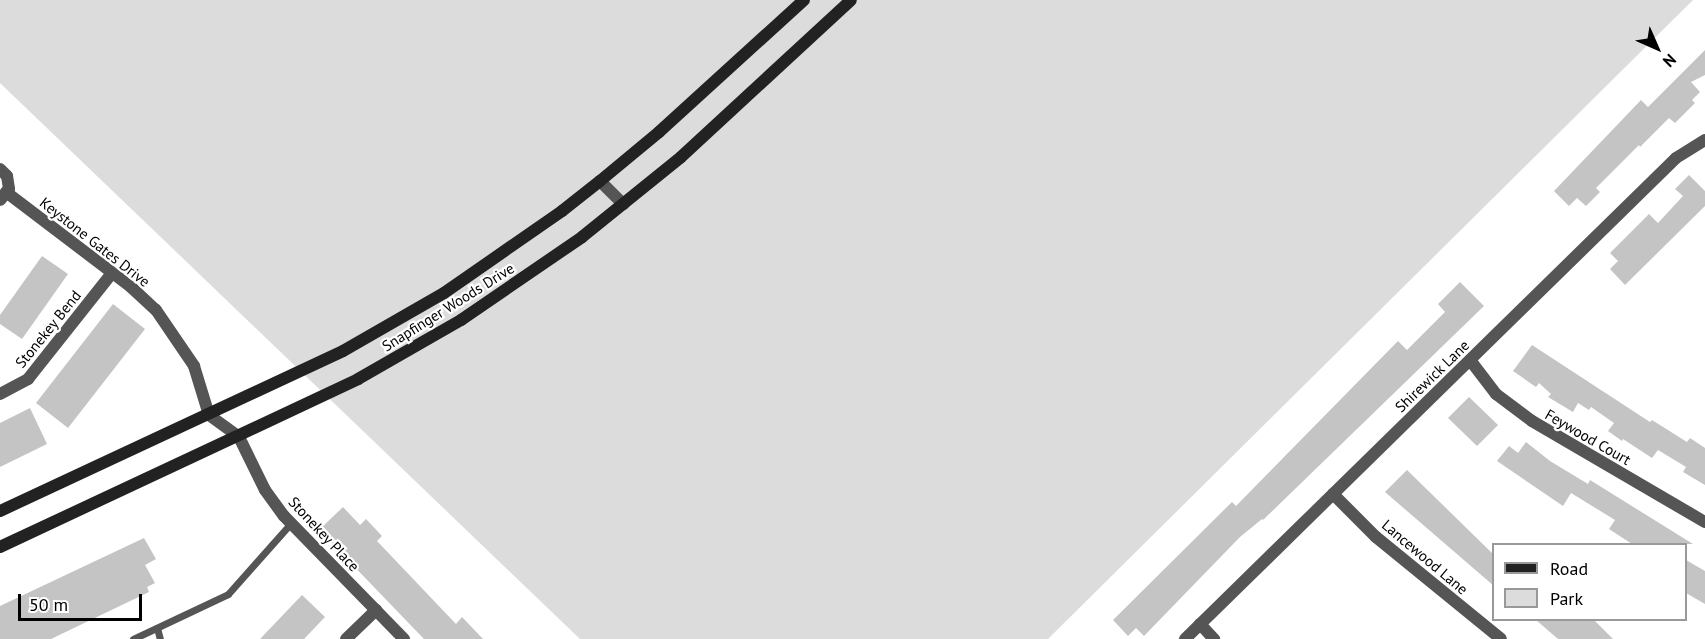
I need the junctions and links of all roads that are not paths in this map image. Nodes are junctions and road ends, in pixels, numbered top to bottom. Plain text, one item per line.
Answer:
1 (804, 0) edge
2 (851, 0) edge
3 (1705, 140) edge
4 (0, 169) edge
5 (600, 181) junction
6 (3, 196) edge
7 (623, 204) junction
8 (112, 273) junction
9 (1470, 360) junction
10 (0, 393) edge
11 (209, 415) junction
12 (239, 437) junction
13 (1333, 494) junction
14 (0, 511) edge
15 (1705, 522) edge
16 (291, 523) junction
17 (0, 547) edge
18 (376, 610) junction
19 (1200, 624) junction
20 (157, 628) junction
21 (133, 639) edge
22 (160, 639) edge
23 (346, 639) edge
24 (404, 639) edge
25 (1185, 639) edge
26 (1214, 639) edge
27 (1501, 639) edge

1 - 5 main road, Snapfinger Woods Drive
2 - 7 main road, Snapfinger Woods Drive
3 - 9 street, Shirewick Lane
4 - 6 street, Keystone Gates Drive
5 - 7 street
5 - 11 main road, Snapfinger Woods Drive
6 - 8 street, Keystone Gates Drive
7 - 12 main road, Snapfinger Woods Drive
8 - 10 street, Stonekey Bend
8 - 11 street, Keystone Gates Drive
9 - 13 street, Shirewick Lane
9 - 15 street, Feywood Court
11 - 12 street
11 - 14 main road, Snapfinger Woods Drive
12 - 16 street, Stonekey Place
12 - 17 main road, Snapfinger Woods Drive
13 - 19 street, Shirewick Lane
13 - 27 street, Lancewood Lane
16 - 18 street, Stonekey Place
16 - 20 lane
18 - 23 street
18 - 24 street, Stonekey Place
19 - 25 street, Shirewick Lane
19 - 26 street
20 - 21 lane
20 - 22 lane

